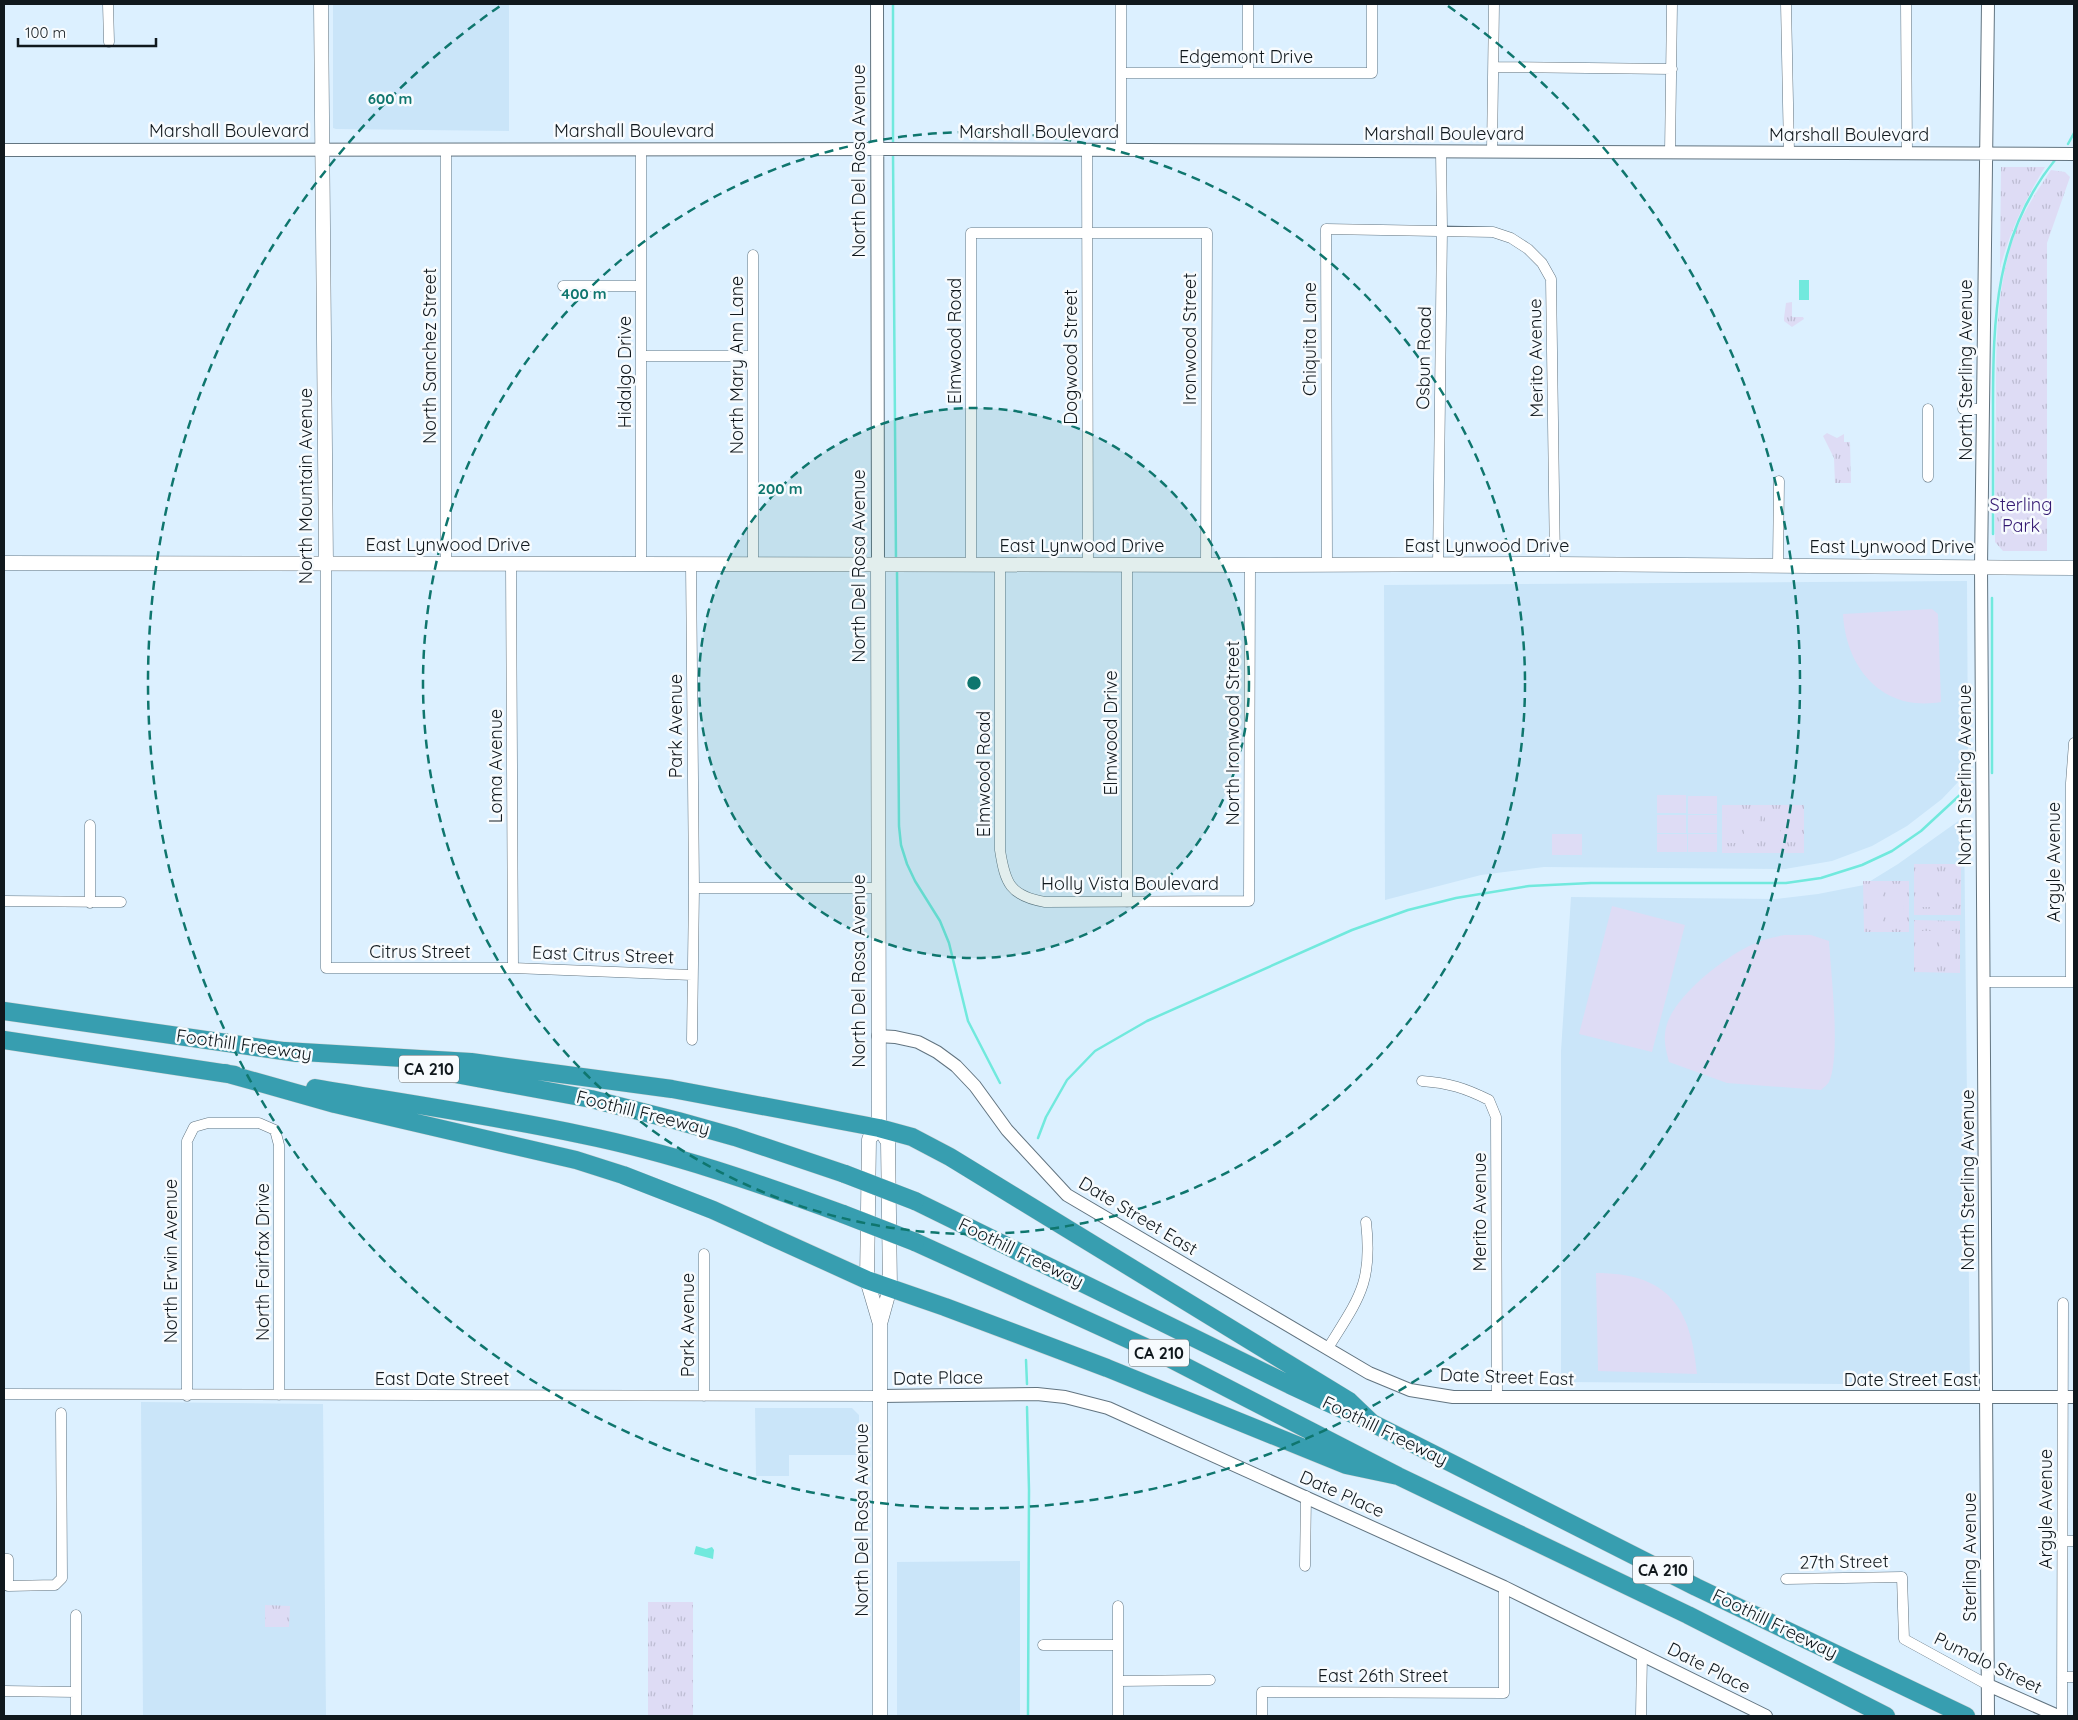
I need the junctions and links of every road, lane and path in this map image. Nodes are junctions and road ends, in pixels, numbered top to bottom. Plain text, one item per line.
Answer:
1 (108, 4) edge
2 (321, 4) edge
3 (877, 4) edge
4 (1121, 4) edge
5 (1248, 4) edge
6 (1372, 4) edge
7 (1494, 4) edge
8 (1672, 4) edge
9 (1786, 4) edge
10 (1906, 4) edge
11 (1988, 4) edge
12 (110, 42) dead end
13 (1494, 68) junction
14 (1672, 69) junction
15 (1121, 73) junction
16 (1248, 73) junction
17 (322, 149) junction
18 (446, 149) junction
19 (641, 149) junction
20 (889, 149) junction
21 (4, 150) edge
22 (1087, 150) junction
23 (1121, 150) junction
24 (1441, 151) junction
25 (1492, 151) junction
26 (1670, 152) junction
27 (1789, 152) junction
28 (1907, 153) junction
29 (1985, 153) junction
30 (2074, 154) edge
31 (1442, 230) junction
32 (1087, 234) junction
33 (753, 254) dead end
34 (563, 286) dead end
35 (641, 286) junction
36 (641, 356) junction
37 (753, 356) junction
38 (1928, 409) dead end
39 (1963, 409) dead end
40 (1983, 409) junction
41 (1928, 476) dead end
42 (1779, 481) dead end
43 (4, 563) edge
44 (326, 564) junction
45 (446, 564) junction
46 (512, 564) junction
47 (641, 564) junction
48 (691, 564) junction
49 (754, 564) junction
50 (1555, 564) junction
51 (878, 565) junction
52 (971, 565) junction
53 (1000, 565) junction
54 (1088, 565) junction
55 (1127, 565) junction
56 (1206, 565) junction
57 (1250, 565) junction
58 (1327, 565) junction
59 (1438, 565) junction
60 (1778, 565) junction
61 (1981, 567) junction
62 (2074, 568) edge
63 (2074, 743) edge
64 (2072, 783) edge
65 (90, 825) dead end
66 (694, 888) junction
67 (878, 888) junction
68 (1013, 890) joint
69 (4, 901) edge
70 (1249, 901) joint
71 (121, 902) dead end
72 (1127, 902) junction
73 (2072, 902) edge
74 (90, 903) junction
75 (326, 968) joint
76 (513, 968) junction
77 (692, 974) junction
78 (1984, 982) junction
79 (2073, 982) edge
80 (4, 1011) edge
81 (878, 1036) junction
82 (4, 1040) edge
83 (692, 1040) dead end
84 (285, 1051) junction
85 (225, 1073) junction
86 (1422, 1081) dead end
87 (879, 1128) junction
88 (275, 1130) joint
89 (1366, 1222) dead end
90 (704, 1254) dead end
91 (867, 1280) junction
92 (890, 1288) junction
93 (2063, 1302) dead end
94 (880, 1324) junction
95 (1328, 1348) junction
96 (4, 1394) edge
97 (279, 1395) junction
98 (188, 1396) junction
99 (704, 1396) junction
100 (880, 1396) junction
101 (1497, 1397) junction
102 (1986, 1397) junction
103 (2068, 1397) edge
104 (62, 1413) dead end
105 (1372, 1423) junction
106 (1398, 1476) junction
107 (1306, 1496) junction
108 (2062, 1541) junction
109 (2074, 1541) edge
110 (4, 1559) edge
111 (1305, 1566) dead end
112 (1786, 1579) dead end
113 (1504, 1587) junction
114 (1118, 1606) dead end
115 (76, 1616) dead end
116 (1904, 1639) joint
117 (1043, 1645) dead end
118 (1118, 1645) junction
119 (1642, 1654) junction
120 (2062, 1676) junction
121 (2074, 1677) edge
122 (1118, 1680) junction
123 (1210, 1680) dead end
124 (1988, 1685) junction
125 (4, 1691) edge
126 (76, 1692) junction
127 (1961, 1714) edge
128 (76, 1716) edge
129 (880, 1716) edge
130 (1118, 1716) edge
131 (1262, 1716) edge
132 (1641, 1716) edge
133 (1766, 1716) edge
134 (1886, 1716) edge
135 (1988, 1716) edge
136 (2060, 1716) edge

1 - 12 street
2 - 17 main road, North Mountain Avenue
3 - 20 street, North Del Rosa Avenue
4 - 15 street
5 - 16 street
6 - 16 street, Edgemont Drive
7 - 13 street
8 - 14 street
9 - 27 street
10 - 28 street
11 - 29 street
13 - 14 street
13 - 25 street
14 - 26 street
15 - 16 street, Edgemont Drive
15 - 23 street
17 - 18 street, Marshall Boulevard
17 - 21 street, Marshall Boulevard
17 - 44 main road, North Mountain Avenue
18 - 19 street, Marshall Boulevard
18 - 45 street, North Sanchez Street
19 - 20 street, Marshall Boulevard
19 - 35 street, Hidalgo Drive
20 - 22 street, Marshall Boulevard
20 - 51 street, North Del Rosa Avenue
22 - 23 street, Marshall Boulevard
22 - 32 street, Dogwood Street
23 - 24 street, Marshall Boulevard
24 - 25 street, Marshall Boulevard
24 - 31 street, Osbun Road
25 - 26 street, Marshall Boulevard
26 - 27 street, Marshall Boulevard
27 - 28 street, Marshall Boulevard
28 - 29 street, Marshall Boulevard
29 - 30 street, Marshall Boulevard
29 - 40 street, North Sterling Avenue
31 - 50 street, Merito Avenue
31 - 58 street, Chiquita Lane
31 - 59 street, Osbun Road
32 - 52 street, Elmwood Road
32 - 54 street, Dogwood Street
32 - 56 street, Ironwood Street
33 - 37 street, North Mary Ann Lane
34 - 35 street
35 - 36 street, Hidalgo Drive
36 - 37 street
36 - 47 street, Hidalgo Drive
37 - 49 street, North Mary Ann Lane
38 - 41 street
39 - 40 street
40 - 61 street, North Sterling Avenue
42 - 60 street
43 - 44 main road, East Lynwood Drive
44 - 45 main road, East Lynwood Drive
44 - 75 street, North Mountain Avenue
45 - 46 main road, East Lynwood Drive
46 - 47 main road, East Lynwood Drive
46 - 76 street, Loma Avenue
47 - 48 main road, East Lynwood Drive
48 - 49 main road, East Lynwood Drive
48 - 66 street, Park Avenue
49 - 51 main road, East Lynwood Drive
50 - 59 main road, East Lynwood Drive
50 - 60 main road, East Lynwood Drive
51 - 52 main road, East Lynwood Drive
51 - 67 main road, North Del Rosa Avenue
52 - 53 main road, East Lynwood Drive
53 - 54 main road, East Lynwood Drive
53 - 68 street, Elmwood Road
54 - 55 main road, East Lynwood Drive
55 - 56 main road, East Lynwood Drive
55 - 72 street, Elmwood Drive
56 - 57 main road, East Lynwood Drive
57 - 58 main road, East Lynwood Drive
57 - 70 street, North Ironwood Street
58 - 59 main road, East Lynwood Drive
60 - 61 main road, East Lynwood Drive
61 - 62 main road, East Lynwood Drive
61 - 78 street, North Sterling Avenue
63 - 64 street, Argyle Avenue
64 - 73 street, Argyle Avenue
65 - 74 street
66 - 67 street
66 - 77 street, Park Avenue
67 - 81 main road, North Del Rosa Avenue
68 - 72 street, Holly Vista Boulevard
69 - 74 street
70 - 72 street, Holly Vista Boulevard
71 - 74 street
73 - 79 street, Argyle Avenue
75 - 76 street, Citrus Street
76 - 77 street, East Citrus Street
77 - 83 street, Park Avenue
78 - 79 street
78 - 102 street, North Sterling Avenue
80 - 84 highway, Foothill Freeway / CA 210
81 - 87 main road, North Del Rosa Avenue
81 - 95 street, Date Street East
82 - 85 highway, Foothill Freeway / CA 210
84 - 87 highway
84 - 105 highway, Foothill Freeway / CA 210, bridge
85 - 91 highway
85 - 106 highway, Foothill Freeway / CA 210, bridge
86 - 101 street, Merito Avenue
87 - 91 main road, North Del Rosa Avenue
87 - 92 main road, North Del Rosa Avenue
87 - 105 highway
88 - 97 street, North Fairfax Drive
88 - 98 street, North Erwin Avenue
89 - 95 street
90 - 99 street, Park Avenue
91 - 92 highway
91 - 94 main road, North Del Rosa Avenue
92 - 94 main road, North Del Rosa Avenue
92 - 106 highway
93 - 103 street, Argyle Avenue
94 - 100 main road, North Del Rosa Avenue
95 - 101 street, Date Street East
96 - 98 street, East Date Street
97 - 98 street, East Date Street
97 - 99 street, East Date Street
99 - 100 street, East Date Street
100 - 107 street, Date Place
100 - 129 main road, North Del Rosa Avenue
101 - 102 street, Date Street East
102 - 103 street, Date Street East
102 - 124 street, Sterling Avenue
103 - 108 street, Argyle Avenue
104 - 110 street
105 - 127 highway, Foothill Freeway / CA 210
106 - 134 highway, Foothill Freeway / CA 210
107 - 111 street
107 - 113 street, Date Place
108 - 109 street
108 - 120 street, Argyle Avenue
112 - 116 street, 27th Street
113 - 119 street, Date Place
113 - 131 street, East 26th Street
114 - 118 street
115 - 126 street
116 - 124 street, Pumalo Street
117 - 118 street
118 - 122 street
119 - 132 street
119 - 133 street, Date Place
120 - 121 street
120 - 136 street, Argyle Avenue
122 - 123 street
122 - 130 street
124 - 135 street, Sterling Avenue
124 - 136 street, Pumalo Street
125 - 126 street
126 - 128 street

